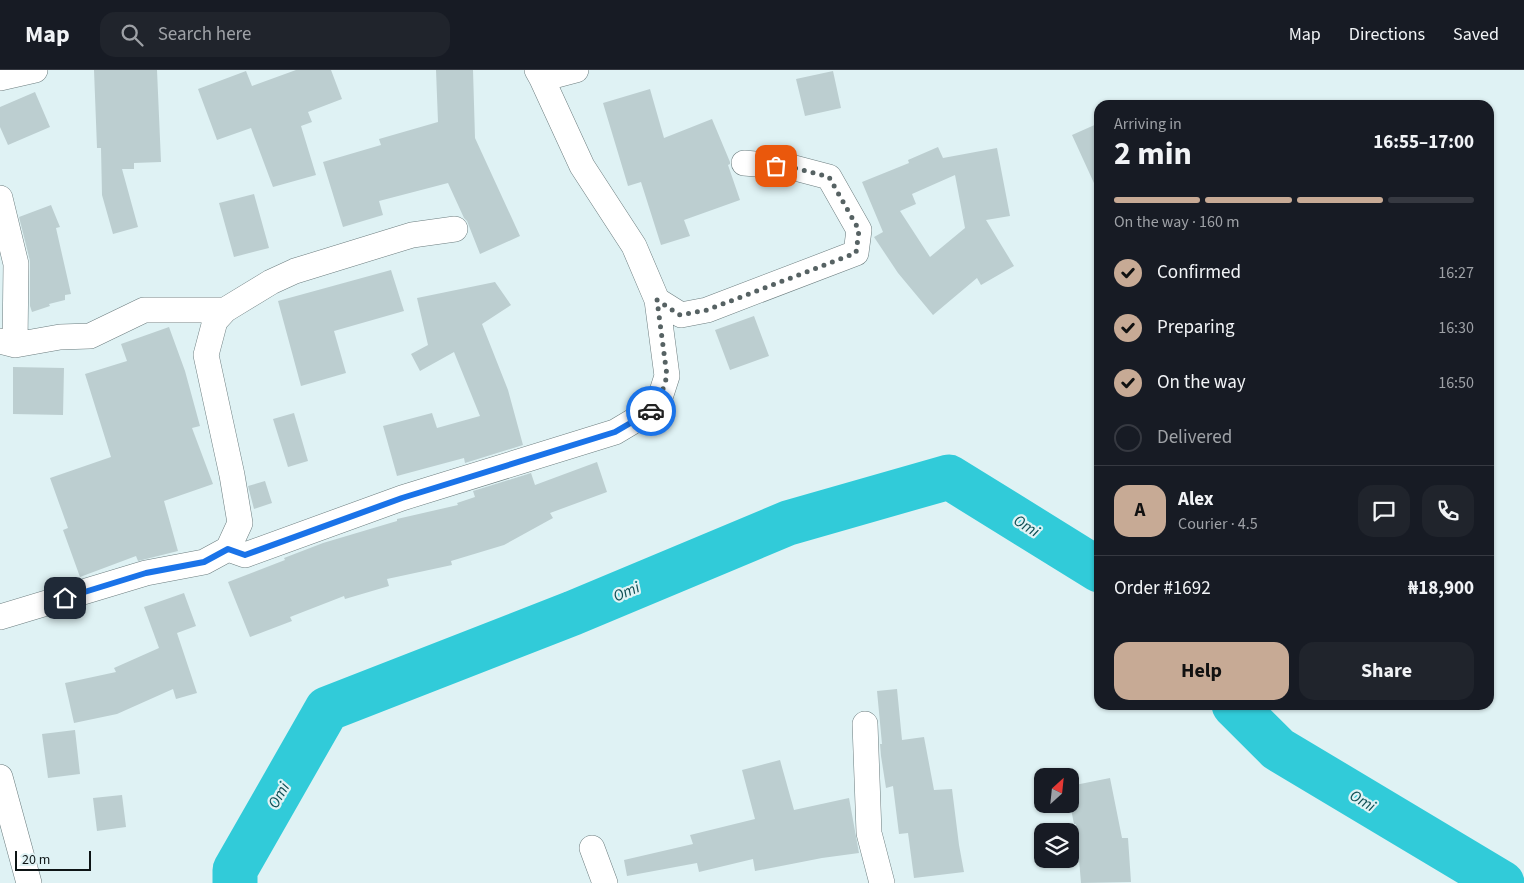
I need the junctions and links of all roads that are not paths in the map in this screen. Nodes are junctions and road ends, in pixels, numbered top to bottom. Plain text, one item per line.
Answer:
1 (35, 70) edge
2 (576, 70) edge
3 (540, 75) edge
4 (0, 78) edge
5 (744, 163) dead end
6 (0, 198) edge
7 (455, 229) dead end
8 (657, 300) junction
9 (225, 310) junction
10 (8, 343) edge
11 (236, 552) junction
12 (0, 617) edge
13 (865, 724) dead end
14 (0, 777) edge
15 (592, 848) dead end
16 (29, 883) edge
17 (605, 883) edge
18 (882, 883) edge

1 - 4 street
2 - 3 street
3 - 8 street
5 - 8 street
6 - 10 street
7 - 9 street
8 - 11 street
9 - 10 street
9 - 11 street
11 - 12 street
13 - 18 street
14 - 16 street
15 - 17 street

